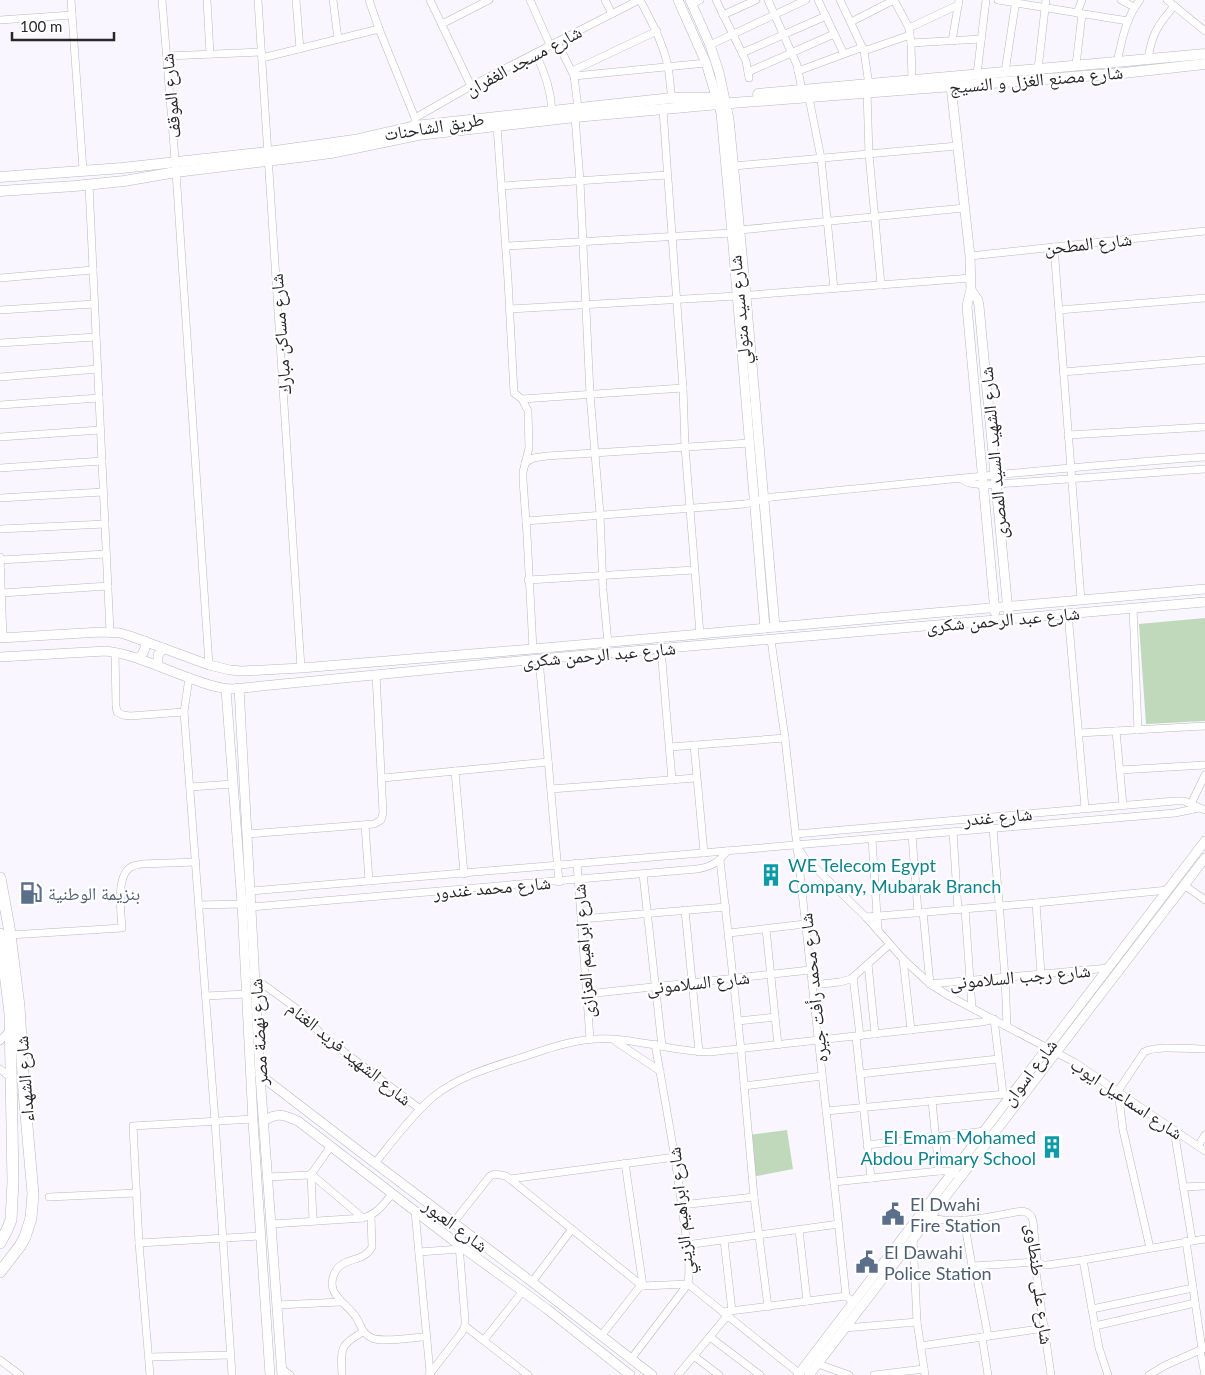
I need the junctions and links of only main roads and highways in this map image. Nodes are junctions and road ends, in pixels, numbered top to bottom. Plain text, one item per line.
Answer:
1 (1205, 54) edge
2 (1205, 64) edge
3 (868, 89) junction
4 (722, 101) junction
5 (576, 113) junction
6 (268, 157) junction
7 (176, 167) junction
8 (122, 168) junction
9 (100, 170) junction
10 (0, 177) edge
11 (124, 181) junction
12 (101, 184) junction
13 (0, 191) edge
14 (0, 878) edge
15 (5, 935) edge
16 (32, 1178) junction
17 (13, 1182) junction
18 (12, 1209) junction
19 (32, 1209) junction
20 (0, 1243) edge
21 (0, 1272) edge

1 - 3 main road, شارع مصنع الغزل و النسيج
2 - 3 main road, شارع مصنع الغزل و النسيج
3 - 4 main road, طريق الشاحنات
4 - 5 main road, طريق الشاحنات
4 - 5 main road, طريق الشاحنات
5 - 6 main road, طريق الشاحنات
5 - 6 main road, طريق الشاحنات
6 - 7 main road, طريق الشاحنات
7 - 8 main road, طريق الشاحنات
7 - 11 main road, طريق الشاحنات
8 - 9 main road, طريق الشاحنات
8 - 11 main road
9 - 10 main road, طريق الشاحنات
9 - 12 main road
11 - 12 main road, طريق الشاحنات
12 - 13 main road, طريق الشاحنات
14 - 15 highway, شارع الشهداء
15 - 16 highway, شارع الشهداء
15 - 17 highway, شارع الشهداء
16 - 17 highway
16 - 19 highway, شارع الشهداء
17 - 18 highway, شارع الشهداء
18 - 19 highway
18 - 20 highway, شارع الشهداء
19 - 21 highway, شارع الشهداء

